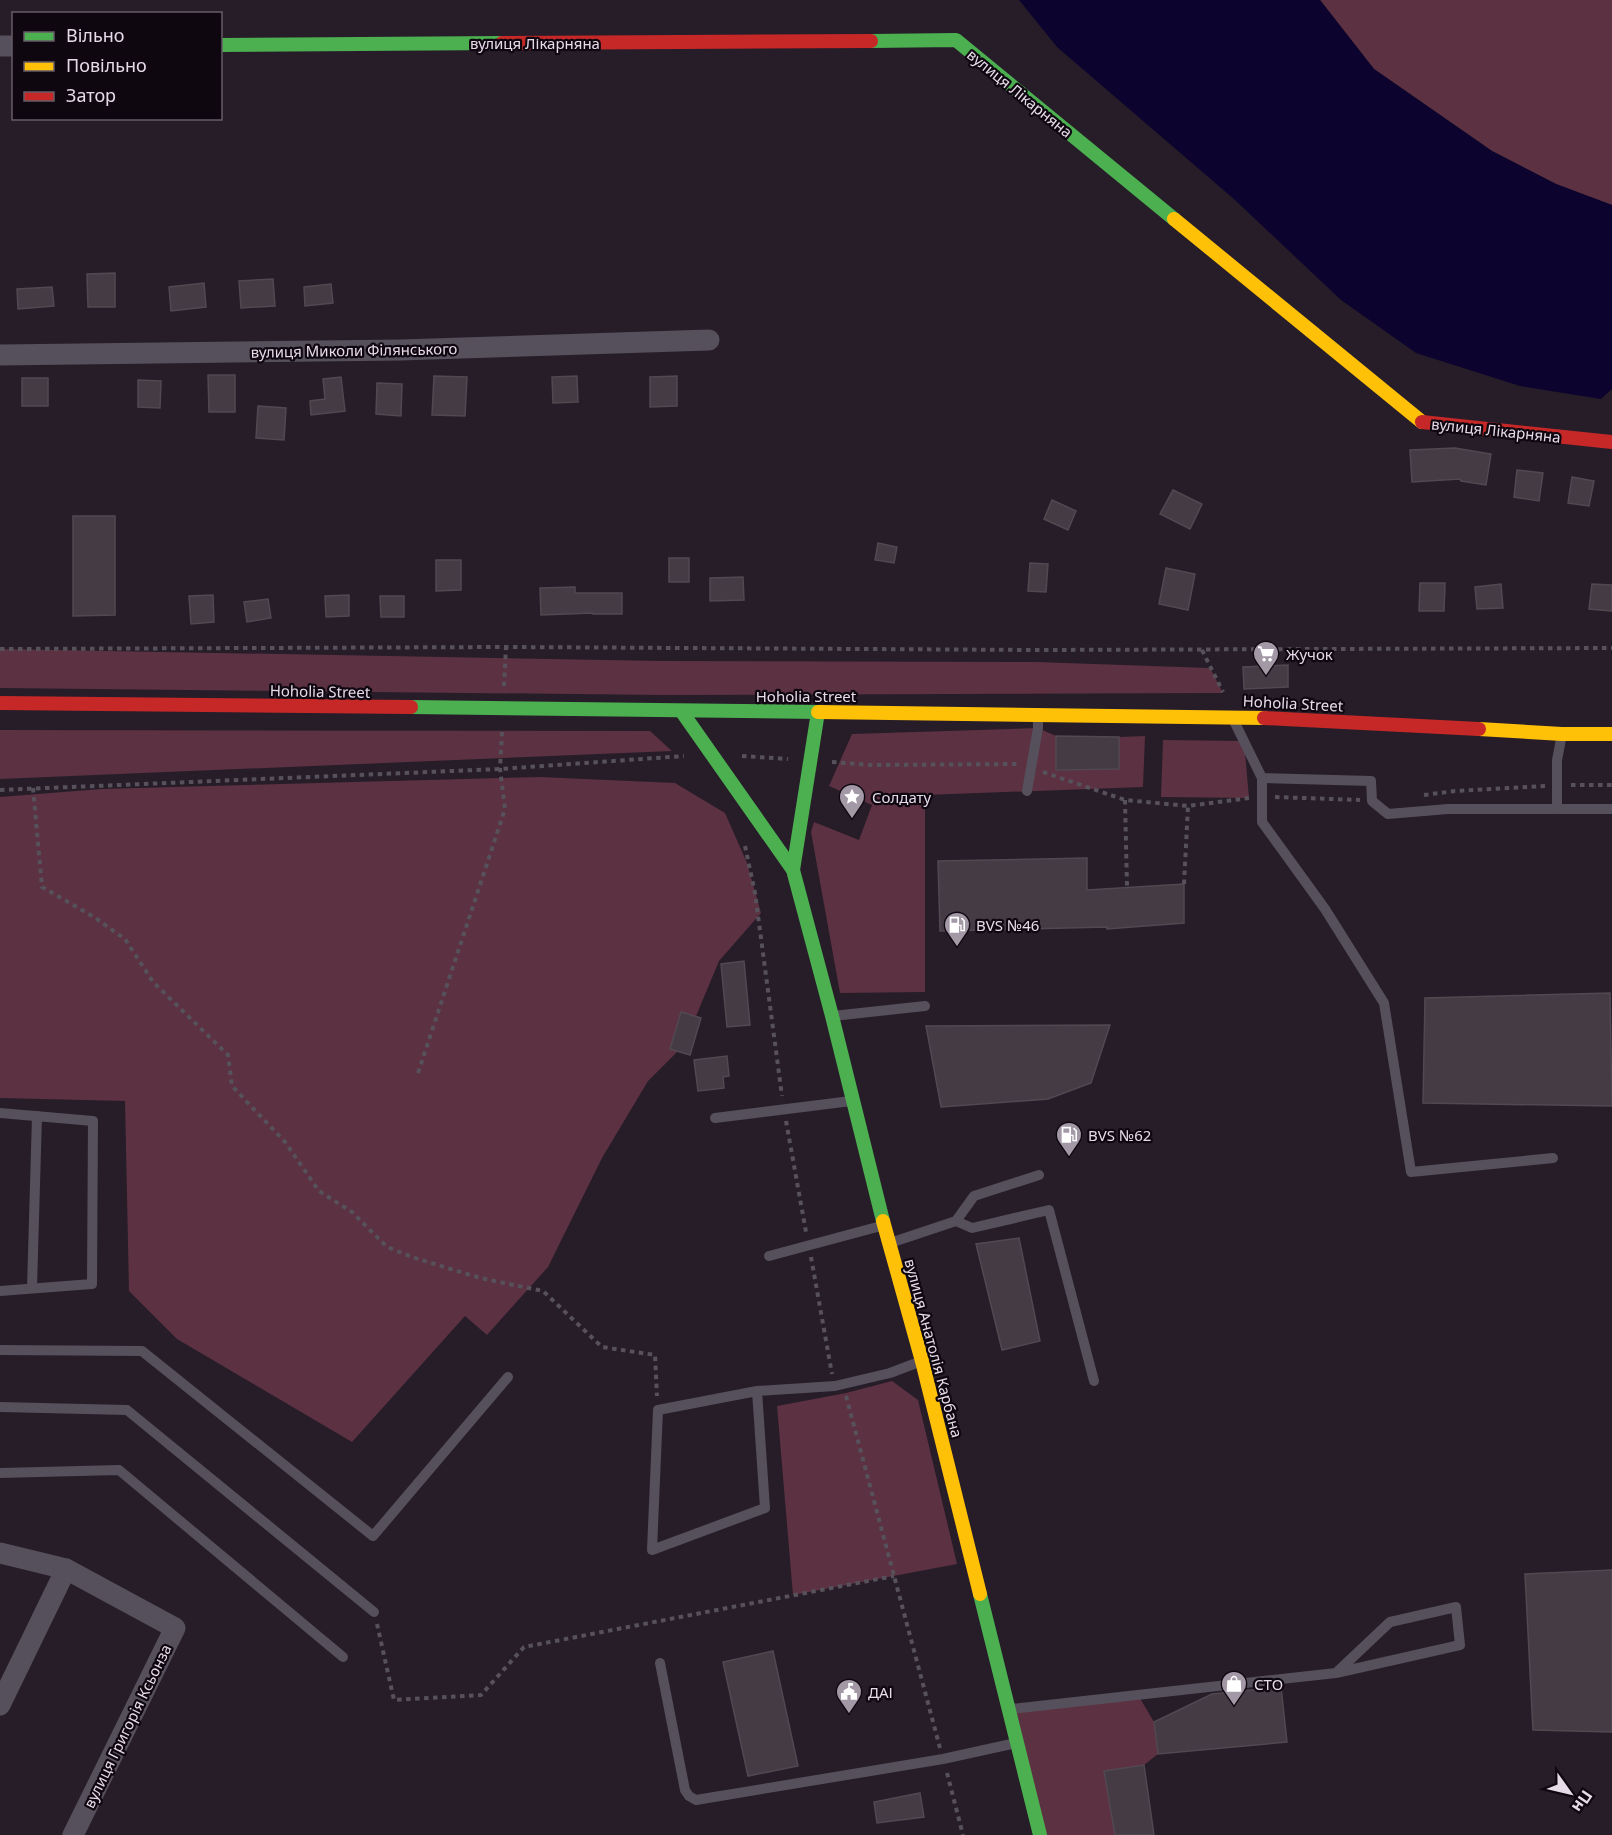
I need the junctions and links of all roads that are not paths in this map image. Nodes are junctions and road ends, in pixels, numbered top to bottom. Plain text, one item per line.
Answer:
1 (222, 45) edge
2 (709, 340) dead end
3 (0, 355) edge
4 (1612, 442) edge
5 (0, 703) edge
6 (682, 712) junction
7 (818, 712) junction
8 (1038, 714) junction
9 (1232, 716) junction
10 (1562, 734) junction
11 (1605, 734) edge
12 (1612, 745) edge
13 (1262, 778) junction
14 (1027, 791) dead end
15 (1612, 808) edge
16 (1557, 809) junction
17 (793, 870) junction
18 (925, 1006) dead end
19 (832, 1016) junction
20 (852, 1101) junction
21 (0, 1113) edge
22 (37, 1116) junction
23 (715, 1118) dead end
24 (1553, 1158) dead end
25 (1039, 1175) dead end
26 (956, 1221) junction
27 (884, 1226) junction
28 (889, 1243) junction
29 (769, 1256) dead end
30 (32, 1288) junction
31 (0, 1291) edge
32 (0, 1350) edge
33 (922, 1361) junction
34 (508, 1377) dead end
35 (1094, 1381) dead end
36 (758, 1391) junction
37 (0, 1407) edge
38 (0, 1473) edge
39 (0, 1553) edge
40 (66, 1569) junction
41 (374, 1612) road end
42 (343, 1657) dead end
43 (660, 1663) dead end
44 (1336, 1673) junction
45 (0, 1706) edge
46 (1008, 1710) junction
47 (1017, 1743) junction
48 (73, 1835) edge
49 (1040, 1835) edge

1 - 4 street, вулиця Лікарняна
2 - 3 street, вулиця Миколи Філянського
5 - 6 street, Hoholia Street
6 - 7 street, Hoholia Street
6 - 17 street
7 - 8 street, Hoholia Street
7 - 17 street
8 - 9 street, Hoholia Street
8 - 14 lane
9 - 10 street, Hoholia Street
9 - 13 lane
10 - 11 street, Hoholia Street
10 - 16 lane
11 - 12 lane
13 - 16 lane
13 - 24 lane
15 - 16 lane
17 - 19 street, вулиця Анатолія Карбана
18 - 19 lane
19 - 20 street, вулиця Анатолія Карбана
20 - 23 lane
20 - 27 street, вулиця Анатолія Карбана
21 - 22 lane
22 - 30 lane
22 - 30 lane
25 - 26 lane
26 - 28 lane
26 - 35 lane
27 - 28 street, вулиця Анатолія Карбана
27 - 29 lane
28 - 33 street, вулиця Анатолія Карбана
30 - 31 lane
32 - 34 lane
33 - 36 lane
33 - 46 street, вулиця Анатолія Карбана
36 - 36 lane
37 - 41 lane
38 - 42 lane
39 - 40 street, вулиця Григорія Ксьонза
40 - 45 street
40 - 48 street, вулиця Григорія Ксьонза
43 - 47 lane
44 - 44 lane
44 - 46 lane
46 - 47 street, вулиця Анатолія Карбана
47 - 49 street, вулиця Анатолія Карбана

